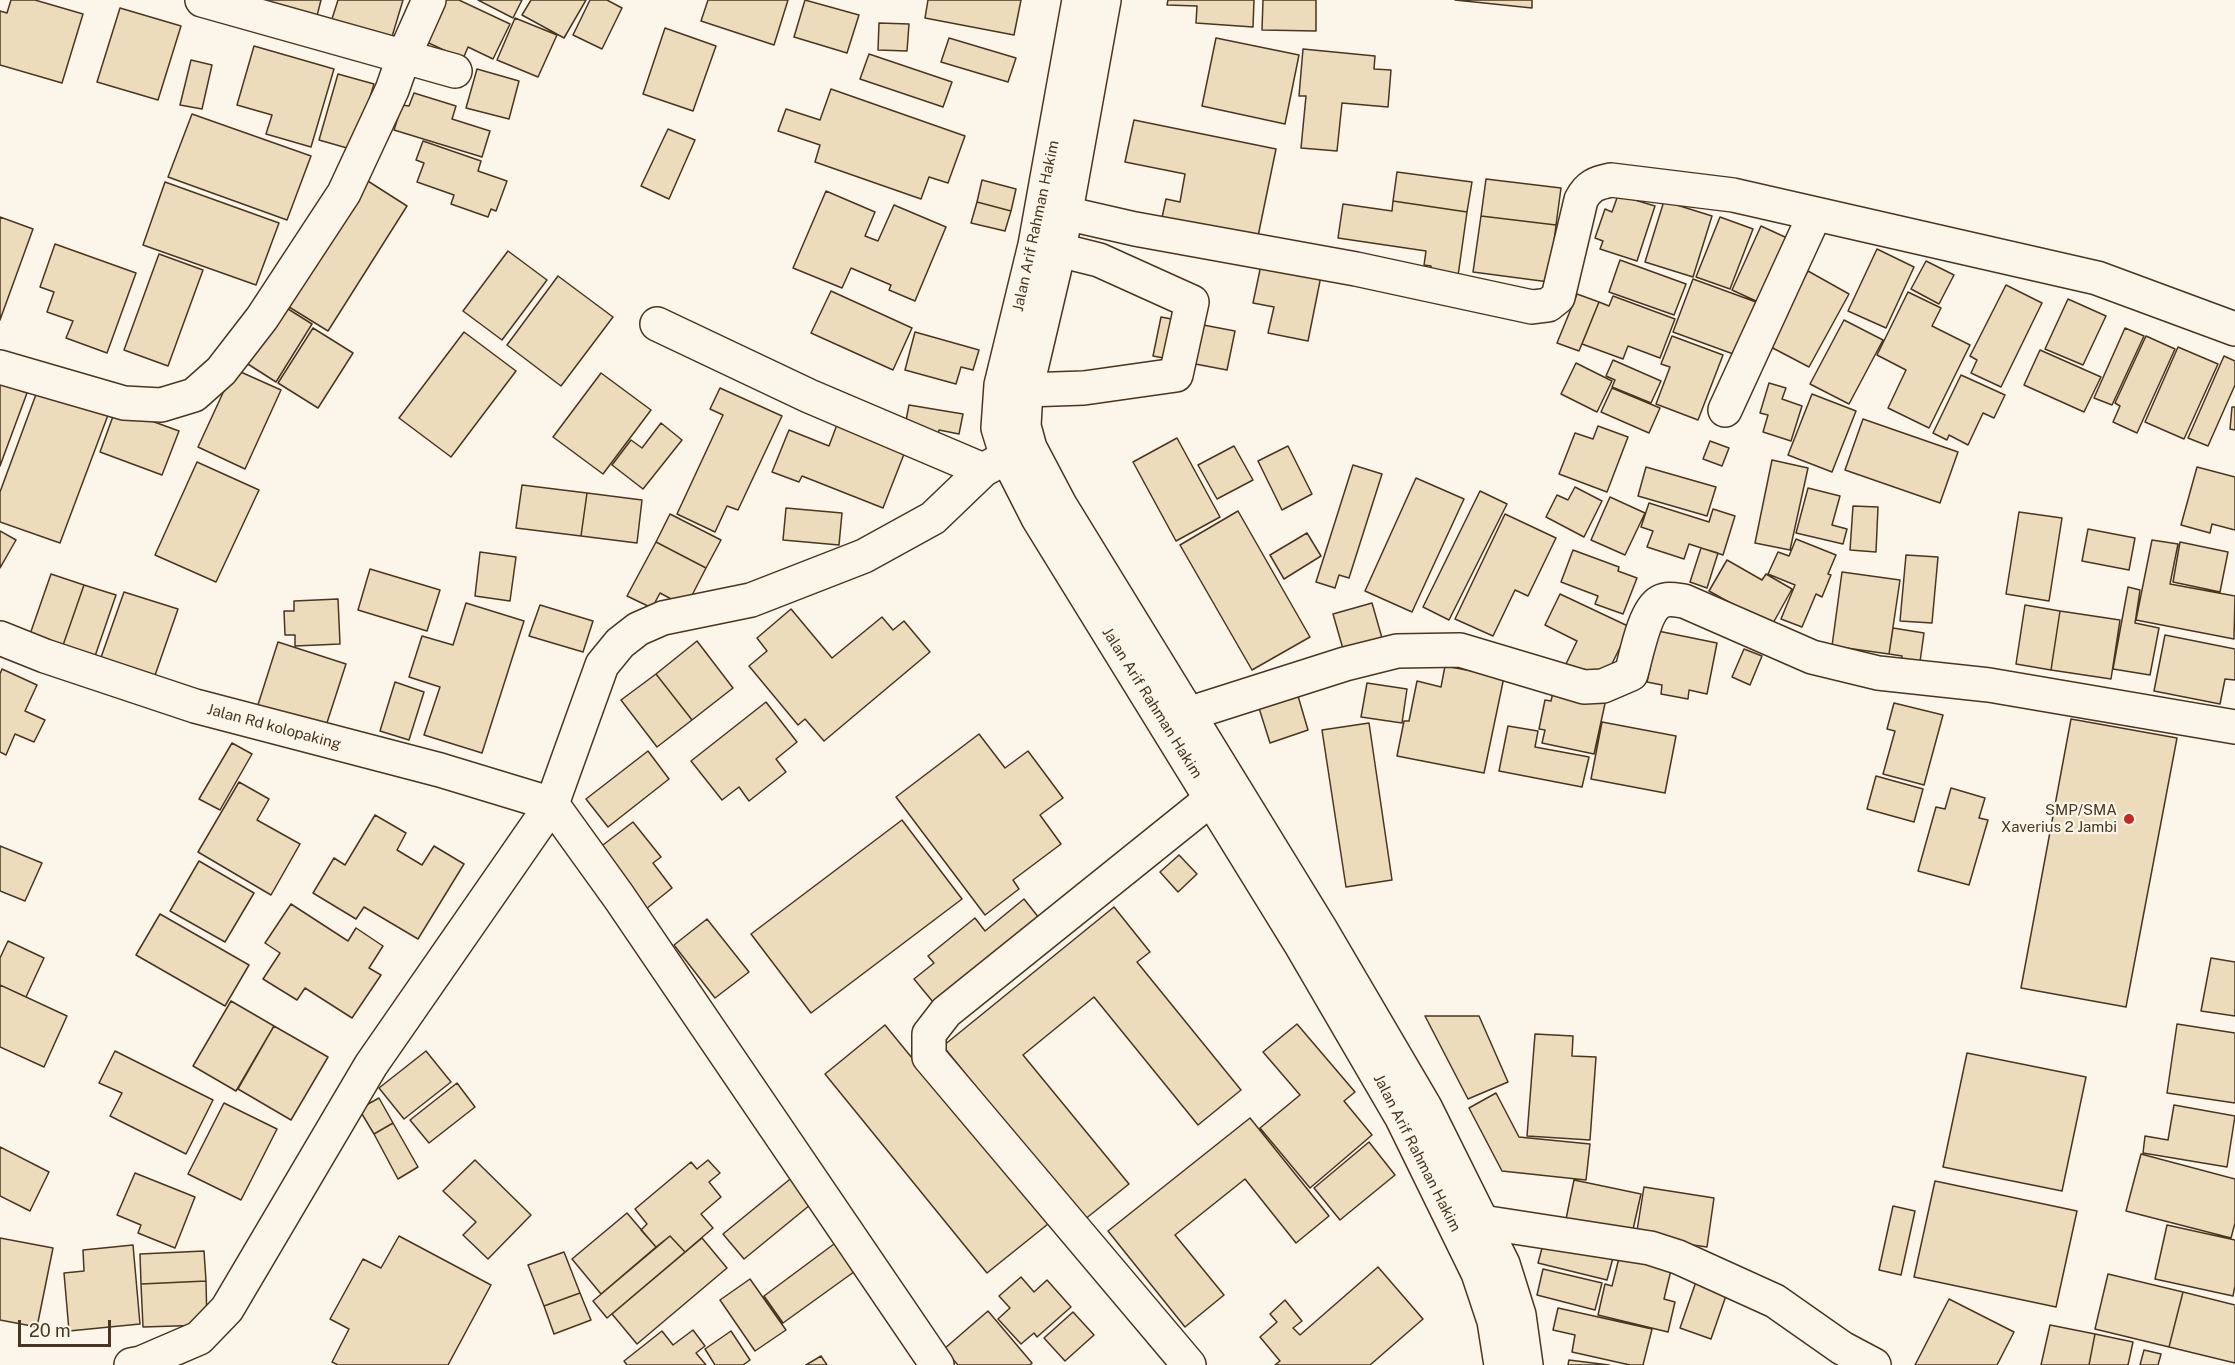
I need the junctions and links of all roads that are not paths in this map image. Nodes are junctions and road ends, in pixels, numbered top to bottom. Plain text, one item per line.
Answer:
1 (202, 0) edge
2 (429, 0) edge
3 (1079, 0) edge
4 (1104, 0) edge
5 (404, 56) junction
6 (455, 70) dead end
7 (1065, 213) junction
8 (1815, 214) junction
9 (1047, 247) junction
10 (657, 324) dead end
11 (2235, 329) edge
12 (0, 367) edge
13 (1013, 388) junction
14 (1725, 410) dead end
15 (995, 464) junction
16 (0, 638) edge
17 (1188, 714) junction
18 (2235, 727) edge
19 (1221, 793) junction
20 (552, 804) junction
21 (1482, 1222) junction
22 (131, 1365) edge
23 (937, 1365) edge
24 (1189, 1365) edge
25 (1501, 1365) edge
26 (1526, 1365) edge
27 (1874, 1365) edge

1 - 5 street
2 - 5 street
3 - 9 street, Jalan Arif Rahman Hakim
4 - 7 street, Jalan Arif Rahman Hakim
5 - 6 street
5 - 12 street
7 - 8 street
7 - 9 street, Jalan Arif Rahman Hakim
8 - 11 street
8 - 14 street
9 - 13 street, Jalan Arif Rahman Hakim
9 - 13 street
10 - 15 street
13 - 15 street, Jalan Arif Rahman Hakim
13 - 17 street, Jalan Arif Rahman Hakim
15 - 19 street, Jalan Arif Rahman Hakim
15 - 20 street
16 - 20 street, Jalan Rd kolopaking
17 - 18 street
17 - 19 street, Jalan Arif Rahman Hakim
19 - 21 street, Jalan Arif Rahman Hakim
19 - 24 street
19 - 25 street, Jalan Arif Rahman Hakim
20 - 22 street
20 - 23 street
21 - 26 street, Jalan Arif Rahman Hakim
21 - 27 street

